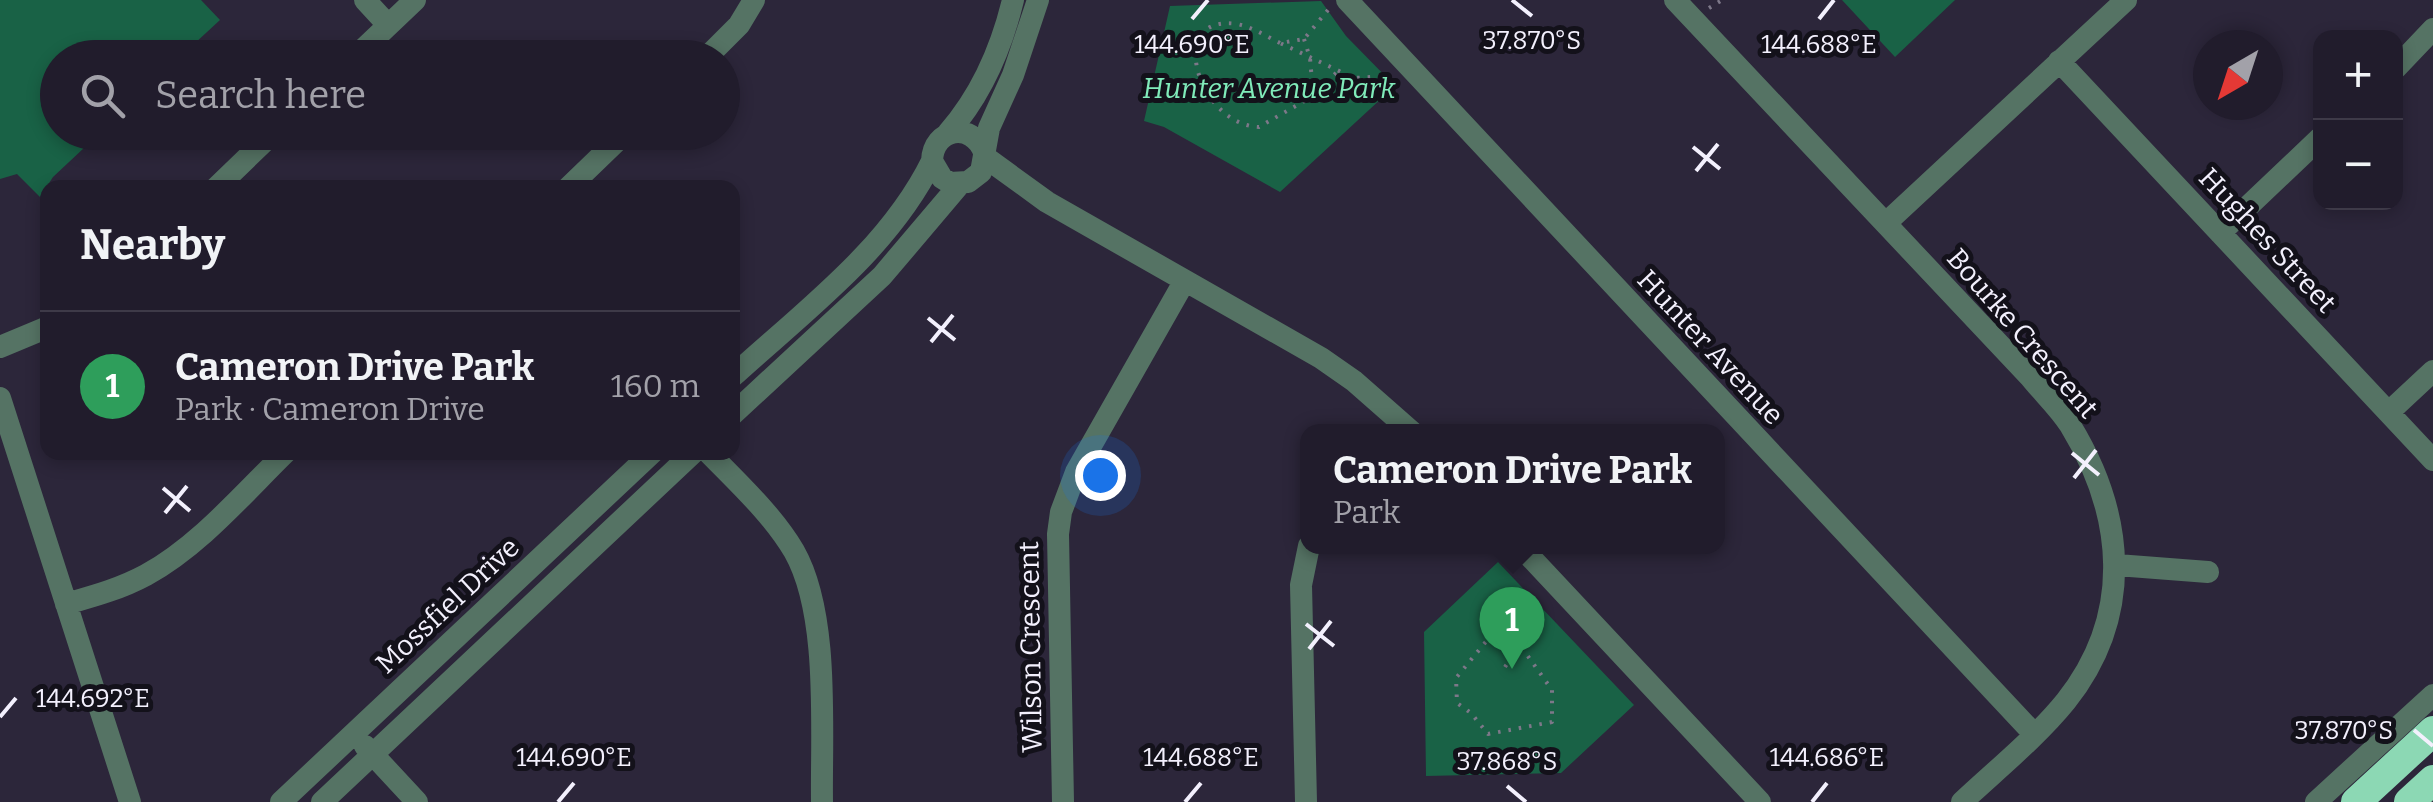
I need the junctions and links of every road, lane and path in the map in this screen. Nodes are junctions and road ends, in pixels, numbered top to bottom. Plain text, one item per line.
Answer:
1 (365, 0) edge
2 (415, 0) edge
3 (754, 0) edge
4 (1013, 0) edge
5 (1038, 0) edge
6 (1674, 0) edge
7 (2126, 0) edge
8 (1337, 5) edge
9 (388, 25) junction
10 (2433, 30) edge
11 (1304, 39) junction
12 (373, 40) edge
13 (724, 40) edge
14 (1280, 42) junction
15 (1310, 58) junction
16 (2059, 61) junction
17 (2403, 61) edge
18 (1338, 72) junction
19 (1388, 76) dead end
20 (1314, 96) junction
21 (948, 133) junction
22 (2313, 145) edge
23 (255, 150) edge
24 (607, 150) edge
25 (984, 154) junction
26 (932, 161) junction
27 (224, 180) edge
28 (576, 180) edge
29 (964, 183) junction
30 (1047, 202) junction
31 (1886, 224) junction
32 (2220, 233) junction
33 (1184, 282) junction
34 (40, 330) edge
35 (0, 347) edge
36 (740, 370) edge
37 (2433, 370) edge
38 (0, 398) edge
39 (740, 402) edge
40 (2389, 412) junction
41 (1400, 424) edge
42 (278, 460) edge
43 (645, 460) edge
44 (685, 460) edge
45 (715, 460) edge
46 (2433, 460) edge
47 (1309, 554) edge
48 (1528, 554) edge
49 (2116, 564) junction
50 (2208, 572) dead end
51 (66, 604) junction
52 (1544, 608) dead end
53 (1520, 645) junction
54 (1505, 667) dead end
55 (2433, 695) edge
56 (2433, 731) edge
57 (354, 734) junction
58 (2034, 734) junction
59 (373, 754) junction
60 (2433, 780) edge
61 (130, 802) edge
62 (281, 802) edge
63 (322, 802) edge
64 (417, 802) edge
65 (822, 802) edge
66 (1063, 802) edge
67 (1306, 802) edge
68 (1760, 802) edge
69 (1962, 802) edge
70 (2316, 802) edge
71 (2356, 802) edge
72 (2410, 802) edge

1 - 9 street
2 - 9 street
3 - 13 street
4 - 21 street
5 - 25 street
6 - 31 street, Bourke Crescent
7 - 16 street
8 - 11 path
8 - 58 street, Hunter Avenue
9 - 12 street
10 - 17 street
11 - 14 path
11 - 15 path
14 - 15 path
14 - 20 path
15 - 18 path
15 - 20 path
16 - 31 street
16 - 32 street, Hughes Street
18 - 19 path
18 - 20 path
21 - 25 street
21 - 26 street
22 - 32 street
23 - 27 street
24 - 28 street
25 - 29 street
25 - 30 street
26 - 29 street
26 - 36 street
29 - 30 street
29 - 39 street
30 - 33 street
31 - 49 street, Bourke Crescent
32 - 40 street, Hughes Street
33 - 41 street
33 - 66 street, Wilson Crescent
34 - 35 street
37 - 40 street
38 - 51 street
40 - 46 street, Hughes Street
42 - 51 street
43 - 57 street, Mossfiel Drive
44 - 59 street, Mossfiel Drive
45 - 65 street
47 - 67 street
48 - 68 street
49 - 50 street
49 - 58 street, Bourke Crescent
51 - 61 street
52 - 53 path
53 - 53 path
53 - 54 path
55 - 70 street
56 - 71 highway
57 - 59 street
57 - 62 street, Mossfiel Drive
58 - 69 street, Bourke Crescent
59 - 63 street, Mossfiel Drive
59 - 64 street
60 - 72 highway

